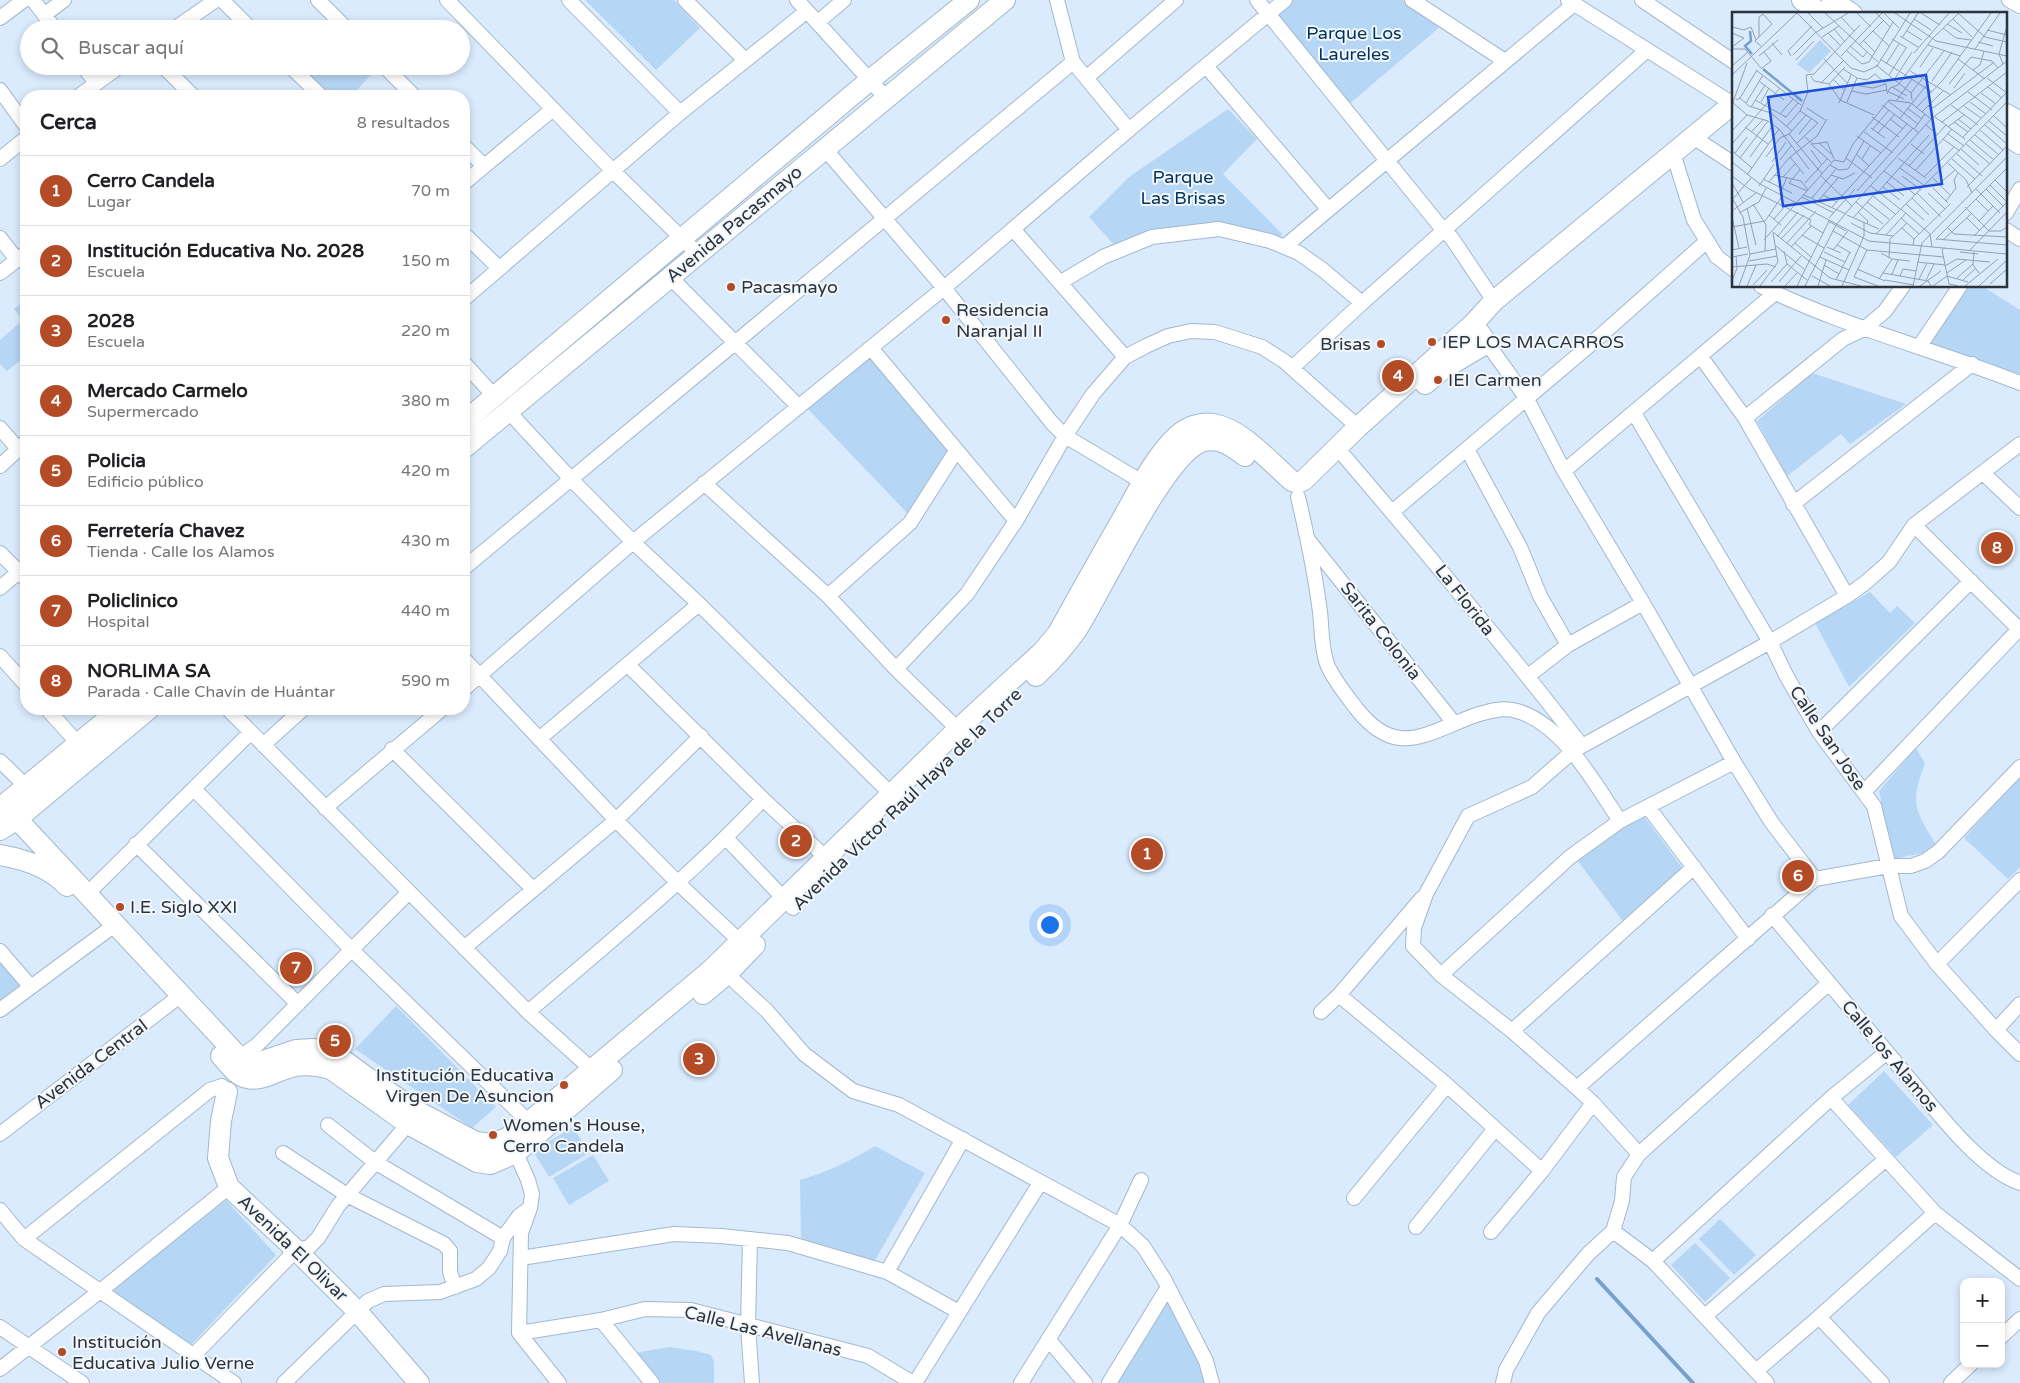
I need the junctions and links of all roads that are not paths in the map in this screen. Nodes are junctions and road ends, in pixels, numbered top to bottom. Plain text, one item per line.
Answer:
1 (24, 0) edge
2 (33, 0) edge
3 (64, 0) edge
4 (216, 0) edge
5 (222, 0) edge
6 (318, 0) edge
7 (447, 0) edge
8 (569, 0) edge
9 (685, 0) edge
10 (797, 0) edge
11 (844, 0) edge
12 (969, 0) edge
13 (1004, 0) edge
14 (1057, 0) edge
15 (1176, 0) edge
16 (1257, 0) edge
17 (1285, 0) edge
18 (1412, 0) edge
19 (1642, 0) edge
20 (1802, 0) edge
21 (2009, 0) edge
22 (1571, 2) edge
23 (2020, 6) edge
24 (1838, 8) edge
25 (807, 11) junction
26 (1268, 13) junction
27 (44, 15) junction
28 (0, 18) edge
29 (48, 20) edge
30 (187, 20) edge
31 (242, 20) edge
32 (338, 20) edge
33 (466, 20) edge
34 (818, 22) junction
35 (470, 24) edge
36 (1647, 50) junction
37 (745, 60) junction
38 (1506, 61) junction
39 (1732, 61) edge
40 (1073, 62) junction
41 (1206, 66) junction
42 (90, 75) edge
43 (107, 75) edge
44 (172, 75) edge
45 (299, 75) edge
46 (393, 75) edge
47 (1086, 78) junction
48 (870, 80) junction
49 (96, 83) junction
50 (0, 90) edge
51 (87, 90) edge
52 (187, 90) edge
53 (315, 90) edge
54 (408, 90) edge
55 (886, 98) junction
56 (1732, 103) edge
57 (1732, 105) edge
58 (553, 109) junction
59 (680, 113) junction
60 (20, 118) edge
61 (2012, 121) edge
62 (1128, 130) junction
63 (1693, 137) junction
64 (20, 143) edge
65 (2020, 144) edge
66 (825, 149) junction
67 (470, 152) edge
68 (1673, 153) junction
69 (0, 159) edge
70 (1387, 160) junction
71 (1732, 163) edge
72 (484, 166) junction
73 (613, 171) junction
74 (470, 178) edge
75 (2020, 189) edge
76 (1328, 209) junction
77 (2008, 210) edge
78 (884, 218) junction
79 (1013, 229) junction
80 (1444, 231) junction
81 (2008, 231) edge
82 (0, 238) edge
83 (683, 238) junction
84 (2020, 239) edge
85 (470, 240) edge
86 (1707, 242) junction
87 (1284, 247) junction
88 (20, 254) edge
89 (698, 254) junction
90 (20, 258) edge
91 (499, 268) junction
92 (1732, 268) edge
93 (0, 273) edge
94 (670, 277) junction
95 (1061, 282) junction
96 (944, 288) junction
97 (1765, 288) edge
98 (1902, 288) edge
99 (1959, 288) edge
100 (1775, 293) junction
101 (470, 294) edge
102 (1494, 301) junction
103 (1362, 303) junction
104 (1474, 324) junction
105 (1864, 329) junction
106 (735, 342) junction
107 (1487, 343) junction
108 (1918, 346) junction
109 (871, 348) junction
110 (1125, 357) junction
111 (1701, 357) junction
112 (1972, 364) junction
113 (1292, 368) junction
114 (470, 370) edge
115 (2020, 383) edge
116 (494, 396) junction
117 (1527, 399) junction
118 (799, 407) junction
119 (508, 411) junction
120 (1634, 413) junction
121 (470, 417) edge
122 (1745, 418) junction
123 (1358, 427) junction
124 (0, 428) edge
125 (1065, 436) junction
126 (470, 443) edge
127 (20, 444) edge
128 (2020, 444) edge
129 (20, 448) edge
130 (1467, 449) junction
131 (956, 451) junction
132 (1345, 457) junction
133 (0, 466) edge
134 (1564, 471) junction
135 (1983, 474) junction
136 (570, 478) junction
137 (704, 483) junction
138 (1149, 487) junction
139 (1298, 496) junction
140 (1793, 504) junction
141 (2020, 508) edge
142 (1392, 512) junction
143 (1016, 521) junction
144 (1914, 525) junction
145 (1308, 540) junction
146 (633, 542) junction
147 (0, 553) edge
148 (470, 563) edge
149 (20, 569) edge
150 (20, 575) edge
151 (1970, 580) junction
152 (0, 588) edge
153 (828, 596) junction
154 (1847, 596) junction
155 (1644, 603) junction
156 (699, 604) junction
157 (2020, 628) edge
158 (1770, 642) junction
159 (1568, 645) junction
160 (0, 656) edge
161 (628, 664) junction
162 (470, 666) edge
163 (896, 669) junction
164 (479, 675) junction
165 (1528, 676) junction
166 (20, 678) edge
167 (470, 683) edge
168 (1690, 685) junction
169 (52, 715) edge
170 (115, 715) edge
171 (139, 715) edge
172 (234, 715) edge
173 (296, 715) edge
174 (434, 715) edge
175 (1454, 723) junction
176 (1819, 732) junction
177 (250, 733) junction
178 (963, 734) junction
179 (701, 736) junction
180 (539, 739) junction
181 (263, 745) junction
182 (1577, 748) junction
183 (392, 749) junction
184 (84, 750) junction
185 (0, 761) edge
186 (1734, 762) junction
187 (2020, 767) edge
188 (194, 789) junction
189 (1864, 792) junction
190 (33, 793) junction
191 (891, 794) junction
192 (763, 799) junction
193 (1648, 807) junction
194 (0, 808) edge
195 (325, 808) junction
196 (17, 819) junction
197 (616, 820) junction
198 (1620, 822) junction
199 (0, 830) edge
200 (726, 838) junction
201 (136, 844) junction
202 (0, 855) edge
203 (830, 862) junction
204 (1888, 866) junction
205 (1694, 867) junction
206 (1814, 880) junction
207 (2020, 880) edge
208 (678, 883) junction
209 (533, 889) junction
210 (409, 892) junction
211 (87, 894) junction
212 (1426, 894) junction
213 (788, 903) junction
214 (1772, 915) junction
215 (111, 927) junction
216 (1748, 939) junction
217 (744, 945) junction
218 (464, 948) junction
219 (352, 950) junction
220 (0, 951) edge
221 (1937, 964) junction
222 (727, 974) junction
223 (1441, 975) junction
224 (1829, 983) junction
225 (30, 986) junction
226 (1339, 995) junction
227 (177, 999) junction
228 (298, 1004) junction
229 (2020, 1004) edge
230 (0, 1010) edge
231 (528, 1012) junction
232 (1321, 1012) dead end
233 (1996, 1030) junction
234 (1512, 1031) junction
235 (1887, 1052) junction
236 (2020, 1054) edge
237 (597, 1074) junction
238 (235, 1076) junction
239 (1447, 1085) junction
240 (1577, 1088) junction
241 (1831, 1098) junction
242 (1593, 1103) junction
243 (328, 1124) dead end
244 (408, 1124) junction
245 (534, 1127) junction
246 (1494, 1130) junction
247 (0, 1134) edge
248 (964, 1139) junction
249 (283, 1153) dead end
250 (516, 1153) junction
251 (1639, 1154) junction
252 (1886, 1160) junction
253 (375, 1162) junction
254 (1542, 1171) junction
255 (1141, 1180) dead end
256 (1040, 1183) junction
257 (2020, 1183) edge
258 (229, 1187) junction
259 (347, 1196) junction
260 (1354, 1198) dead end
261 (530, 1208) junction
262 (0, 1210) edge
263 (1935, 1213) junction
264 (1120, 1225) junction
265 (1416, 1227) dead end
266 (1613, 1231) junction
267 (1491, 1232) dead end
268 (503, 1238) junction
269 (750, 1239) junction
270 (24, 1240) junction
271 (296, 1250) junction
272 (521, 1258) junction
273 (1653, 1261) junction
274 (886, 1272) junction
275 (2020, 1279) edge
276 (455, 1287) junction
277 (1168, 1287) junction
278 (99, 1292) junction
279 (357, 1312) junction
280 (959, 1312) junction
281 (1705, 1316) junction
282 (1819, 1317) junction
283 (2020, 1319) edge
284 (601, 1320) junction
285 (748, 1326) junction
286 (0, 1327) edge
287 (518, 1333) junction
288 (2005, 1333) edge
289 (1048, 1339) junction
290 (28, 1346) junction
291 (193, 1356) junction
292 (1968, 1368) edge
293 (0, 1369) edge
294 (1756, 1371) junction
295 (414, 1381) edge
296 (82, 1383) edge
297 (234, 1383) edge
298 (284, 1383) edge
299 (559, 1383) edge
300 (652, 1383) edge
301 (752, 1383) edge
302 (914, 1383) edge
303 (1021, 1383) edge
304 (1085, 1383) edge
305 (1109, 1383) edge
306 (1212, 1383) edge
307 (1503, 1383) edge
308 (1767, 1383) edge
309 (1882, 1383) edge
310 (1951, 1383) edge

1 - 28 street
2 - 27 street
3 - 27 street
4 - 30 street
5 - 31 street
6 - 32 street
7 - 33 street
8 - 59 street
9 - 37 street
10 - 25 street
11 - 34 street
12 - 48 street, Avenida Pacasmayo
13 - 55 street, Avenida Pacasmayo
14 - 40 street
15 - 47 street
16 - 26 street
17 - 26 street
18 - 38 street
19 - 39 street
20 - 24 street
21 - 23 street
22 - 36 street
22 - 38 street
25 - 34 street
25 - 37 street
26 - 41 street
26 - 70 street
27 - 29 street
34 - 48 street
35 - 58 street
36 - 56 street
36 - 80 street
37 - 59 street
38 - 70 street
40 - 47 street
40 - 78 street
41 - 62 street
41 - 76 street
42 - 49 street
43 - 49 street
44 - 52 street
45 - 53 street
46 - 54 street
47 - 62 street
48 - 55 street
48 - 83 street, Avenida Pacasmayo
49 - 51 street
50 - 60 street
55 - 66 street, Avenida Pacasmayo
57 - 63 street, Avenida Víctor Raúl Haya de la Torre
58 - 72 street
58 - 73 street
59 - 73 street
61 - 65 street
62 - 79 street
63 - 68 street, Avenida Víctor Raúl Haya de la Torre
63 - 71 street
64 - 69 street
66 - 78 street
66 - 89 street, Avenida Pacasmayo
67 - 72 street
68 - 86 street
68 - 102 street, Avenida Víctor Raúl Haya de la Torre
70 - 76 street
70 - 80 street
72 - 74 street
73 - 83 street
73 - 91 street
75 - 77 street
76 - 87 street
78 - 96 street
78 - 106 street
79 - 95 street
79 - 96 street
80 - 102 street
80 - 103 street
81 - 84 street
82 - 88 street
83 - 89 street
83 - 116 street, Avenida Pacasmayo
85 - 91 street
86 - 92 street
86 - 117 street
87 - 95 street
87 - 103 street
89 - 94 street, Avenida Pacasmayo
90 - 93 street
91 - 101 street
94 - 106 street
94 - 119 street, Avenida Pacasmayo
95 - 110 street
96 - 109 street
96 - 125 street
97 - 100 street
98 - 105 street
99 - 108 street
100 - 105 street
100 - 111 street
102 - 104 street, Avenida Víctor Raúl Haya de la Torre
103 - 113 street
104 - 107 street
104 - 123 street, Avenida Víctor Raúl Haya de la Torre
105 - 108 street
105 - 122 street
106 - 118 street
106 - 136 street
107 - 117 street
107 - 132 street
108 - 112 street
109 - 118 street
109 - 131 street
110 - 113 street
110 - 125 street
111 - 120 street
111 - 122 street
112 - 115 street
112 - 140 street
113 - 123 street
114 - 116 street
116 - 121 street, Avenida Pacasmayo
117 - 130 street
117 - 134 street
118 - 137 street
119 - 126 street, Avenida Pacasmayo
119 - 136 street
120 - 134 street
120 - 158 street, Calle San Jose
122 - 140 street
123 - 138 street, Avenida Víctor Raúl Haya de la Torre
124 - 127 street
125 - 138 street
125 - 143 street
128 - 135 street
129 - 133 street
130 - 142 street
130 - 159 street
131 - 143 street
131 - 153 street
132 - 139 street
132 - 142 street, La Florida
134 - 155 street
135 - 141 street
135 - 144 street
136 - 146 street
136 - 148 street
137 - 146 street
137 - 153 street
138 - 139 street, Avenida Víctor Raúl Haya de la Torre
138 - 178 street, Avenida Víctor Raúl Haya de la Torre
139 - 145 street
140 - 154 street
142 - 165 street, La Florida
143 - 163 street
144 - 151 street
144 - 154 street
145 - 175 street, Sarita Colonia
145 - 175 street
146 - 156 street
146 - 164 street
147 - 149 street
150 - 152 street
151 - 157 street
151 - 176 street
153 - 163 street
154 - 158 street
155 - 159 street
155 - 168 street
156 - 161 street
156 - 191 street
157 - 189 street
158 - 168 street
158 - 176 street, Calle San Jose
159 - 165 street
160 - 166 street
161 - 179 street
161 - 180 street
162 - 164 street
163 - 178 street
164 - 167 street
164 - 180 street
165 - 182 street, La Florida
168 - 182 street
168 - 186 street
169 - 184 street
170 - 184 street
171 - 184 street
172 - 177 street
173 - 181 street
174 - 183 street
175 - 182 street
176 - 189 street, Calle San Jose
177 - 181 street
177 - 188 street
178 - 191 street
178 - 203 street, Avenida Víctor Raúl Haya de la Torre
179 - 192 street
179 - 197 street
180 - 197 street
181 - 195 street
182 - 198 street
182 - 212 street
183 - 195 street
183 - 209 street
184 - 190 street
185 - 190 street
186 - 193 street
186 - 206 street
187 - 204 street
188 - 201 street
188 - 219 street
189 - 204 street, Calle San Jose
190 - 194 street
190 - 196 street
191 - 203 street
192 - 200 street
192 - 203 street
193 - 198 street
193 - 205 street
195 - 210 street
196 - 199 street
196 - 211 street
197 - 208 street
197 - 209 street
198 - 223 street
200 - 208 street
200 - 213 street
201 - 211 street
201 - 228 street
202 - 215 street
203 - 213 street
204 - 206 street
204 - 221 street, Calle San Jose
205 - 216 street
205 - 234 street
206 - 214 street
207 - 221 street
208 - 217 street
208 - 231 street
209 - 218 street
210 - 218 street
210 - 219 street
211 - 215 street
212 - 223 street
212 - 226 street
213 - 217 street
214 - 216 street
214 - 224 street, Calle los Alamos
215 - 225 street
215 - 227 street
216 - 240 street
217 - 222 street
217 - 237 street
218 - 231 street
219 - 228 street
219 - 245 street
220 - 225 street
221 - 233 street, Calle San Jose
222 - 237 street
222 - 248 street
223 - 234 street
224 - 235 street, Calle los Alamos
224 - 251 street
225 - 230 street
226 - 232 street
226 - 239 street
227 - 238 street
227 - 247 street, Avenida Central
228 - 238 street
229 - 233 street
231 - 237 street
233 - 236 street, Calle San Jose
234 - 240 street
235 - 241 street
235 - 257 street, Calle los Alamos
237 - 245 street
238 - 244 street
238 - 245 street
238 - 258 street, Avenida El Olivar
238 - 270 street
239 - 246 street
239 - 260 street
240 - 242 street
241 - 252 street
241 - 273 street
242 - 251 street
242 - 254 street
243 - 253 street
244 - 250 street
244 - 253 street
245 - 250 street
246 - 254 street
246 - 265 street
248 - 256 street
248 - 274 street
249 - 259 street
250 - 261 street
251 - 266 street
252 - 263 street
252 - 281 street
253 - 259 street
253 - 268 street
254 - 267 street
255 - 264 street
256 - 264 street
256 - 280 street
258 - 271 street, Avenida El Olivar
258 - 278 street
259 - 271 street
259 - 276 street
261 - 268 street
261 - 272 street
262 - 270 street
263 - 275 street
263 - 282 street
264 - 277 street
264 - 289 street
266 - 273 street
266 - 307 street
268 - 276 street
269 - 272 street
269 - 274 street
269 - 285 street
270 - 278 street
271 - 279 street, Avenida El Olivar
271 - 291 street
272 - 287 street
273 - 281 street
274 - 280 street
276 - 279 street
277 - 305 street
277 - 306 street
278 - 290 street
278 - 291 street
279 - 295 street, Avenida El Olivar
279 - 298 street
280 - 302 street
281 - 294 street
282 - 294 street
282 - 309 street
283 - 288 street
284 - 285 street, Calle Las Avellanas
284 - 287 street, Calle Las Avellanas
284 - 300 street
285 - 301 street
285 - 302 street, Calle Las Avellanas
286 - 290 street
287 - 299 street
289 - 303 street
289 - 304 street
290 - 293 street
290 - 296 street
291 - 297 street
292 - 310 street
294 - 308 street

